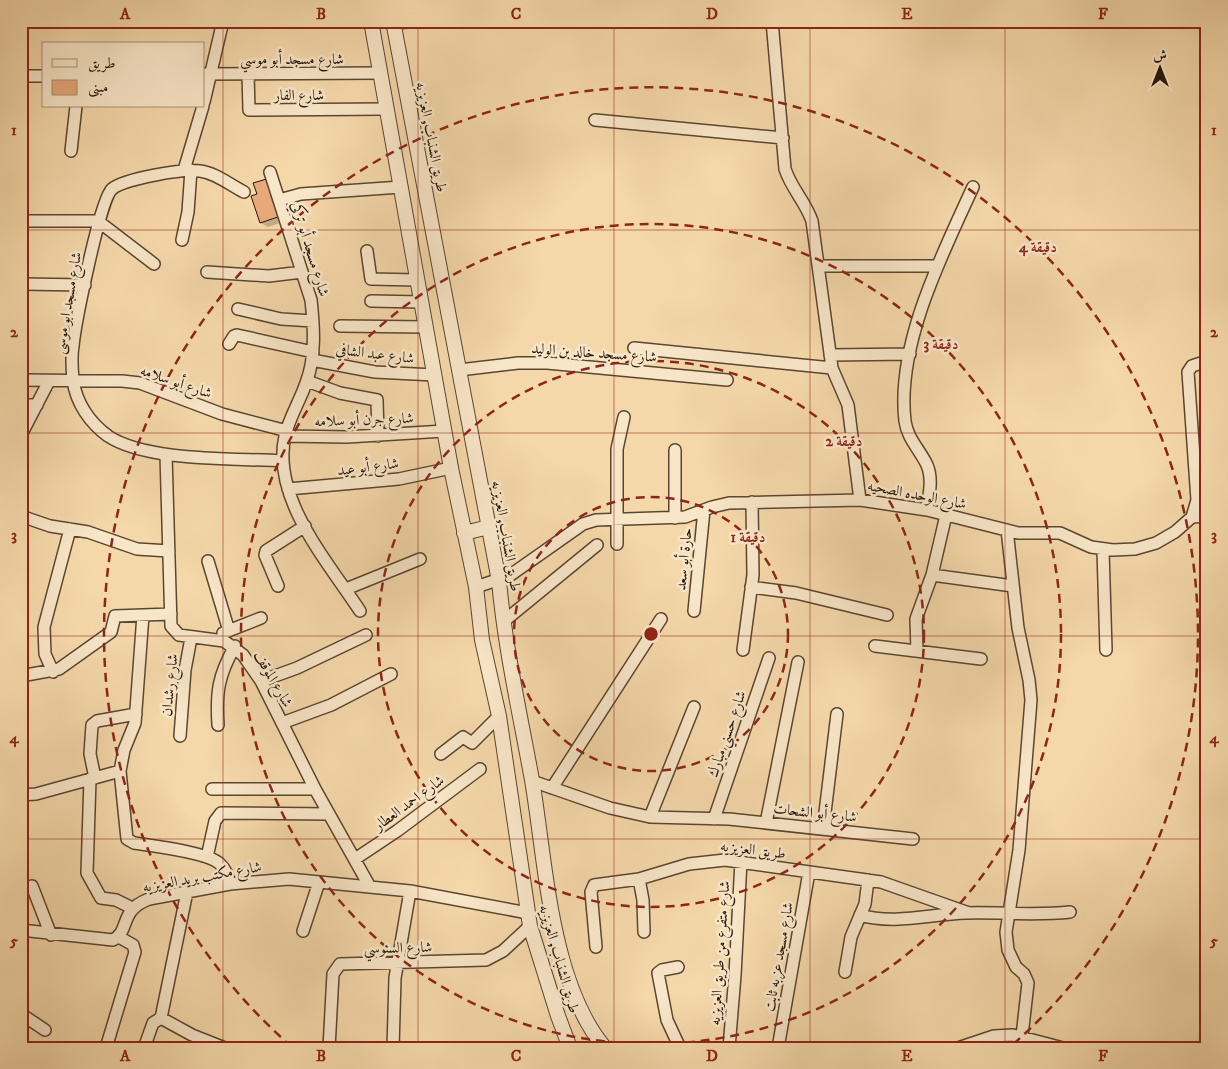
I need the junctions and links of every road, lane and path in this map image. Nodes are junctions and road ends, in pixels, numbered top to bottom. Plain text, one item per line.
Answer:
1 (223, 21) edge
2 (371, 21) edge
3 (423, 21) edge
4 (772, 21) edge
5 (393, 22) edge
6 (380, 73) junction
7 (208, 74) edge
8 (248, 74) junction
9 (21, 76) edge
10 (42, 76) edge
11 (205, 95) edge
12 (76, 108) edge
13 (202, 108) edge
14 (386, 110) junction
15 (595, 120) dead end
16 (783, 138) junction
17 (72, 152) dead end
18 (187, 170) junction
19 (270, 172) dead end
20 (974, 187) dead end
21 (401, 188) junction
22 (244, 192) dead end
23 (279, 200) junction
24 (21, 221) edge
25 (98, 221) junction
26 (182, 240) dead end
27 (367, 250) dead end
28 (154, 264) dead end
29 (818, 266) junction
30 (937, 266) junction
31 (207, 272) dead end
32 (302, 272) junction
33 (417, 280) junction
34 (21, 284) edge
35 (85, 285) junction
36 (371, 302) dead end
37 (421, 302) junction
38 (238, 309) dead end
39 (313, 321) junction
40 (340, 326) dead end
41 (426, 327) junction
42 (229, 344) dead end
43 (634, 348) dead end
44 (910, 354) junction
45 (830, 355) junction
46 (312, 356) junction
47 (1207, 361) edge
48 (832, 368) junction
49 (459, 370) junction
50 (434, 375) junction
51 (21, 380) edge
52 (726, 380) dead end
53 (49, 381) junction
54 (307, 381) junction
55 (73, 382) junction
56 (21, 404) edge
57 (37, 405) junction
58 (624, 417) dead end
59 (444, 431) junction
60 (286, 434) junction
61 (21, 435) edge
62 (378, 436) junction
63 (675, 450) dead end
64 (166, 455) junction
65 (283, 461) junction
66 (451, 468) junction
67 (288, 489) junction
68 (860, 500) junction
69 (752, 502) junction
70 (704, 510) junction
71 (927, 510) junction
72 (946, 514) junction
73 (21, 516) edge
74 (1207, 516) edge
75 (1192, 517) junction
76 (675, 518) junction
77 (617, 520) junction
78 (304, 526) junction
79 (489, 527) junction
80 (70, 529) junction
81 (1007, 530) junction
82 (464, 533) junction
83 (617, 544) dead end
84 (597, 545) dead end
85 (1103, 550) junction
86 (169, 551) junction
87 (420, 559) dead end
88 (208, 561) dead end
89 (932, 575) junction
90 (499, 581) junction
91 (278, 586) dead end
92 (1013, 586) junction
93 (476, 587) junction
94 (752, 587) junction
95 (346, 589) junction
96 (360, 611) dead end
97 (694, 611) dead end
98 (171, 614) junction
99 (143, 615) junction
100 (887, 615) dead end
101 (261, 618) dead end
102 (661, 619) dead end
103 (503, 622) junction
104 (229, 631) junction
105 (366, 635) dead end
106 (191, 638) junction
107 (212, 638) junction
108 (235, 646) junction
109 (875, 646) dead end
110 (743, 650) dead end
111 (1106, 650) dead end
112 (916, 651) junction
113 (769, 658) dead end
114 (981, 659) dead end
115 (798, 662) dead end
116 (53, 672) junction
117 (391, 674) dead end
118 (21, 676) edge
119 (261, 681) junction
120 (694, 707) dead end
121 (136, 714) junction
122 (837, 714) dead end
123 (499, 716) junction
124 (282, 723) junction
125 (218, 725) dead end
126 (180, 736) dead end
127 (441, 754) dead end
128 (480, 769) dead end
129 (120, 771) junction
130 (92, 778) junction
131 (532, 781) junction
132 (552, 788) junction
133 (212, 789) dead end
134 (315, 789) junction
135 (21, 795) edge
136 (329, 814) junction
137 (650, 817) junction
138 (714, 819) junction
139 (766, 823) junction
140 (823, 829) junction
141 (913, 839) dead end
142 (207, 857) junction
143 (354, 859) junction
144 (741, 861) junction
145 (809, 872) junction
146 (639, 880) junction
147 (868, 880) junction
148 (319, 882) junction
149 (230, 884) junction
150 (32, 886) dead end
151 (370, 887) junction
152 (410, 891) junction
153 (187, 892) junction
154 (132, 908) junction
155 (1070, 912) dead end
156 (968, 913) junction
157 (1008, 914) junction
158 (860, 916) junction
159 (529, 919) junction
160 (21, 930) edge
161 (303, 931) dead end
162 (644, 932) dead end
163 (51, 935) junction
164 (119, 937) junction
165 (596, 947) dead end
166 (398, 963) junction
167 (678, 967) dead end
168 (845, 972) dead end
169 (21, 1014) edge
170 (161, 1018) junction
171 (45, 1030) dead end
172 (1022, 1036) junction
173 (106, 1048) edge
174 (144, 1048) edge
175 (225, 1048) edge
176 (329, 1048) edge
177 (393, 1048) edge
178 (570, 1048) edge
179 (605, 1048) edge
180 (680, 1048) edge
181 (729, 1048) edge
182 (778, 1048) edge
183 (958, 1048) edge
184 (1063, 1048) edge

1 - 7 street
2 - 6 street, طريق الشنباب, العزيزيه
3 - 5 street
4 - 16 street
5 - 49 street, طريق الشنباب, العزيزيه
6 - 8 street, شارع مسجد أبو موسي
6 - 14 street, طريق الشنباب, العزيزيه
7 - 8 street, شارع مسجد أبو موسي
7 - 11 street
8 - 14 street, شارع الفار
9 - 10 street
12 - 17 street
13 - 18 street
14 - 21 street, طريق الشنباب, العزيزيه
15 - 16 street
16 - 29 street
18 - 22 street, شارع مسجد ابو موسى
18 - 25 street, شارع مسجد ابو موسى
18 - 26 street
19 - 23 street, شارع مسجد أبو تركي
20 - 30 street
21 - 23 street
21 - 33 street, طريق الشنباب, العزيزيه
23 - 32 street, شارع مسجد أبو تركي
24 - 25 street
25 - 28 street
25 - 35 street, شارع مسجد ابو موسى
27 - 33 street
29 - 30 street
29 - 45 street
30 - 44 street
31 - 32 street
32 - 39 street, شارع مسجد أبو تركي
33 - 37 street, طريق الشنباب, العزيزيه
34 - 35 street
35 - 55 street, شارع مسجد ابو موسى
36 - 37 street
37 - 41 street, طريق الشنباب, العزيزيه
38 - 39 street
39 - 46 street, شارع مسجد أبو تركي
40 - 41 street
41 - 50 street, طريق الشنباب, العزيزيه
42 - 46 street, شارع عبد الشافي
43 - 48 street
44 - 45 street
44 - 71 street
45 - 48 street
46 - 50 street, شارع عبد الشافي
46 - 54 street, شارع مسجد أبو تركي
47 - 75 street
48 - 68 street
49 - 52 street, شارع مسجد خالد بن الوليد
49 - 79 street, طريق الشنباب, العزيزيه
50 - 59 street, طريق الشنباب, العزيزيه
51 - 53 street, شارع أبو سلامه
53 - 55 street, شارع أبو سلامه
53 - 57 street
54 - 60 street, شارع مسجد أبو تركي
54 - 62 street
55 - 60 street, شارع أبو سلامه
55 - 64 street, شارع مسجد ابو موسى
56 - 57 street
57 - 61 street
58 - 77 street
59 - 62 street, شارع جرن أبو سلامه
59 - 66 street, طريق الشنباب, العزيزيه
60 - 62 street, شارع جرن أبو سلامه
60 - 65 street, شارع مسجد أبو تركي
63 - 76 street
64 - 65 street, شارع مسجد ابو موسى
64 - 86 street
65 - 67 street, شارع مسجد أبو تركي
66 - 67 street, شارع أبو عيد
66 - 82 street, طريق الشنباب, العزيزيه
67 - 78 street, شارع مسجد أبو تركي
68 - 69 street, شارع الوحده الصحيه
68 - 71 street, شارع الوحده الصحيه
69 - 70 street, شارع الوحده الصحيه
69 - 94 street
70 - 76 street, شارع الوحده الصحيه
70 - 97 street, حارة أبو سعد
71 - 72 street, شارع الوحده الصحيه
72 - 81 street, شارع الوحده الصحيه
72 - 89 street
73 - 80 street
74 - 75 street
75 - 85 street, شارع الوحده الصحيه
76 - 77 street, شارع الوحده الصحيه
77 - 83 street
77 - 90 street, شارع الوحده الصحيه
78 - 91 street
78 - 95 street, شارع مسجد أبو تركي
79 - 82 street
79 - 90 street, طريق الشنباب, العزيزيه
80 - 86 street
80 - 116 street
81 - 85 street, شارع الوحده الصحيه
81 - 92 street
82 - 93 street, طريق الشنباب, العزيزيه
84 - 103 street
85 - 111 street
86 - 98 street
87 - 95 street
88 - 104 street
89 - 92 street
89 - 112 street
90 - 93 street, شارع الوحده الصحيه
90 - 103 street, طريق الشنباب, العزيزيه
92 - 157 street
93 - 123 street, طريق الشنباب, العزيزيه
94 - 100 street
94 - 110 street
95 - 96 street, شارع مسجد أبو تركي
98 - 99 street
98 - 106 street
99 - 116 street
99 - 121 street
101 - 104 street
102 - 132 street
103 - 131 street, طريق الشنباب, العزيزيه
104 - 107 street
105 - 119 street
106 - 107 street, شارع الموقف
106 - 126 street, شارع رشدان
107 - 108 street, شارع الموقف
108 - 119 street, شارع الموقف
108 - 125 street
109 - 112 street
112 - 114 street
113 - 138 street, شارع حسني مبارك
115 - 139 street
116 - 118 street
117 - 124 street
119 - 124 street, شارع الموقف
120 - 137 street
121 - 129 street
121 - 130 street
122 - 140 street
123 - 127 street
123 - 159 street, طريق الشنباب, العزيزيه
124 - 134 street, شارع الموقف
128 - 143 street, شارع احمد العطار
129 - 130 street
129 - 142 street
130 - 135 street
130 - 154 street
131 - 132 street, شارع أبو الشحات
131 - 179 street, طريق الشنباب, العزيزيه
132 - 137 street, شارع أبو الشحات
133 - 134 street
134 - 136 street, شارع الموقف
136 - 142 street
136 - 143 street, شارع الموقف
137 - 138 street, شارع أبو الشحات
138 - 139 street, شارع أبو الشحات
139 - 140 street, شارع أبو الشحات
140 - 141 street, شارع أبو الشحات
142 - 149 street
143 - 151 street, شارع الموقف
144 - 145 street, طريق العزيزيه
144 - 146 street, طريق العزيزيه
144 - 181 street, شارع متفرع من طريق العزيزيه
145 - 147 street, طريق العزيزيه
145 - 182 street, شارع مسجد عزبه ثابت
146 - 162 street
146 - 165 street, طريق العزيزيه
147 - 156 street, طريق العزيزيه
147 - 158 street
148 - 149 street, شارع مكتب بريد العزيزيه
148 - 151 street, شارع مكتب بريد العزيزيه
148 - 161 street
149 - 153 street, شارع مكتب بريد العزيزيه
150 - 163 street
151 - 152 street, شارع مكتب بريد العزيزيه
152 - 159 street, شارع مكتب بريد العزيزيه
152 - 166 street
153 - 154 street, شارع مكتب بريد العزيزيه
153 - 170 street
154 - 164 street, شارع مكتب بريد العزيزيه
155 - 157 street
156 - 157 street
156 - 158 street
157 - 172 street
158 - 168 street
159 - 166 street, شارع السنوسي
159 - 178 street, طريق الشنباب, العزيزيه
160 - 163 street
163 - 164 street
164 - 173 street
166 - 176 street, شارع السنوسي
166 - 177 street
167 - 180 street
169 - 171 street
170 - 174 street
170 - 175 street
172 - 183 street
172 - 184 street

